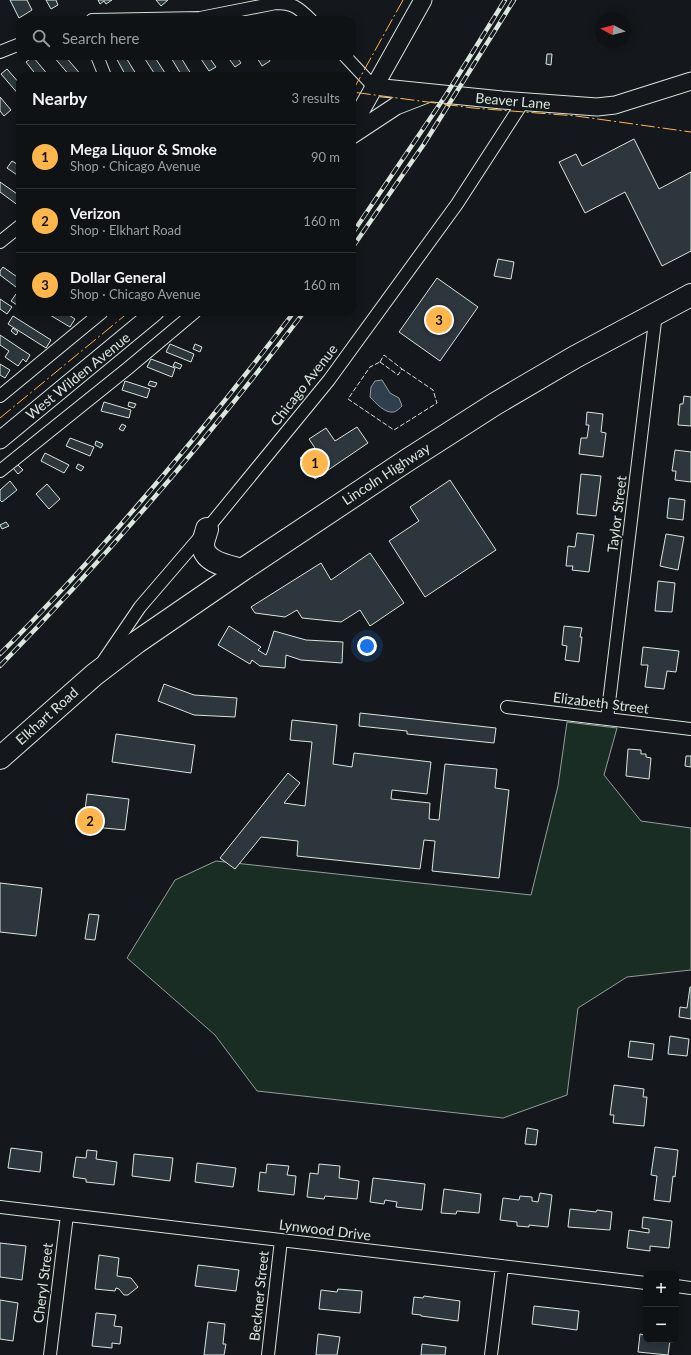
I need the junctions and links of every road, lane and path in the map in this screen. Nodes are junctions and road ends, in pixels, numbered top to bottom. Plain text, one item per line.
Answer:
1 (422, 0) edge
2 (210, 16) edge
3 (306, 16) edge
4 (16, 46) edge
5 (0, 52) edge
6 (99, 60) edge
7 (349, 60) edge
8 (103, 72) edge
9 (691, 81) edge
10 (374, 87) junction
11 (430, 93) junction
12 (523, 102) junction
13 (356, 117) edge
14 (356, 132) edge
15 (16, 229) edge
16 (0, 242) edge
17 (691, 295) edge
18 (656, 313) junction
19 (97, 316) edge
20 (150, 316) edge
21 (190, 316) edge
22 (0, 396) edge
23 (0, 440) edge
24 (0, 471) edge
25 (207, 529) junction
26 (242, 570) junction
27 (94, 674) junction
28 (507, 707) dead end
29 (607, 719) junction
30 (691, 729) edge
31 (0, 758) edge
32 (0, 1207) edge
33 (67, 1215) junction
34 (281, 1240) junction
35 (502, 1266) junction
36 (643, 1283) edge
37 (679, 1286) edge
38 (691, 1288) edge
39 (50, 1355) edge
40 (268, 1355) edge
41 (491, 1355) edge

1 - 10 street
2 - 3 street
4 - 5 street
6 - 8 street
7 - 10 street
9 - 12 street, Beaver Lane
10 - 11 street, Beaver Lane
10 - 13 street
11 - 12 street, Beaver Lane
11 - 14 street
12 - 25 street, Chicago Avenue
15 - 16 street
17 - 18 highway, Lincoln Highway
18 - 26 highway, Lincoln Highway
18 - 29 street, Taylor Street
19 - 22 street
20 - 23 street, West Wilden Avenue
21 - 24 street
25 - 26 highway
25 - 27 street, Chicago Avenue
26 - 27 highway, Lincoln Highway
27 - 31 highway, Elkhart Road
28 - 29 street, Elizabeth Street
29 - 30 street, Elizabeth Street
32 - 33 street, Lynwood Drive
33 - 34 street, Lynwood Drive
33 - 39 street, Cheryl Street
34 - 35 street, Lynwood Drive
34 - 40 street, Beckner Street
35 - 36 street, Lynwood Drive
35 - 41 street
37 - 38 street

